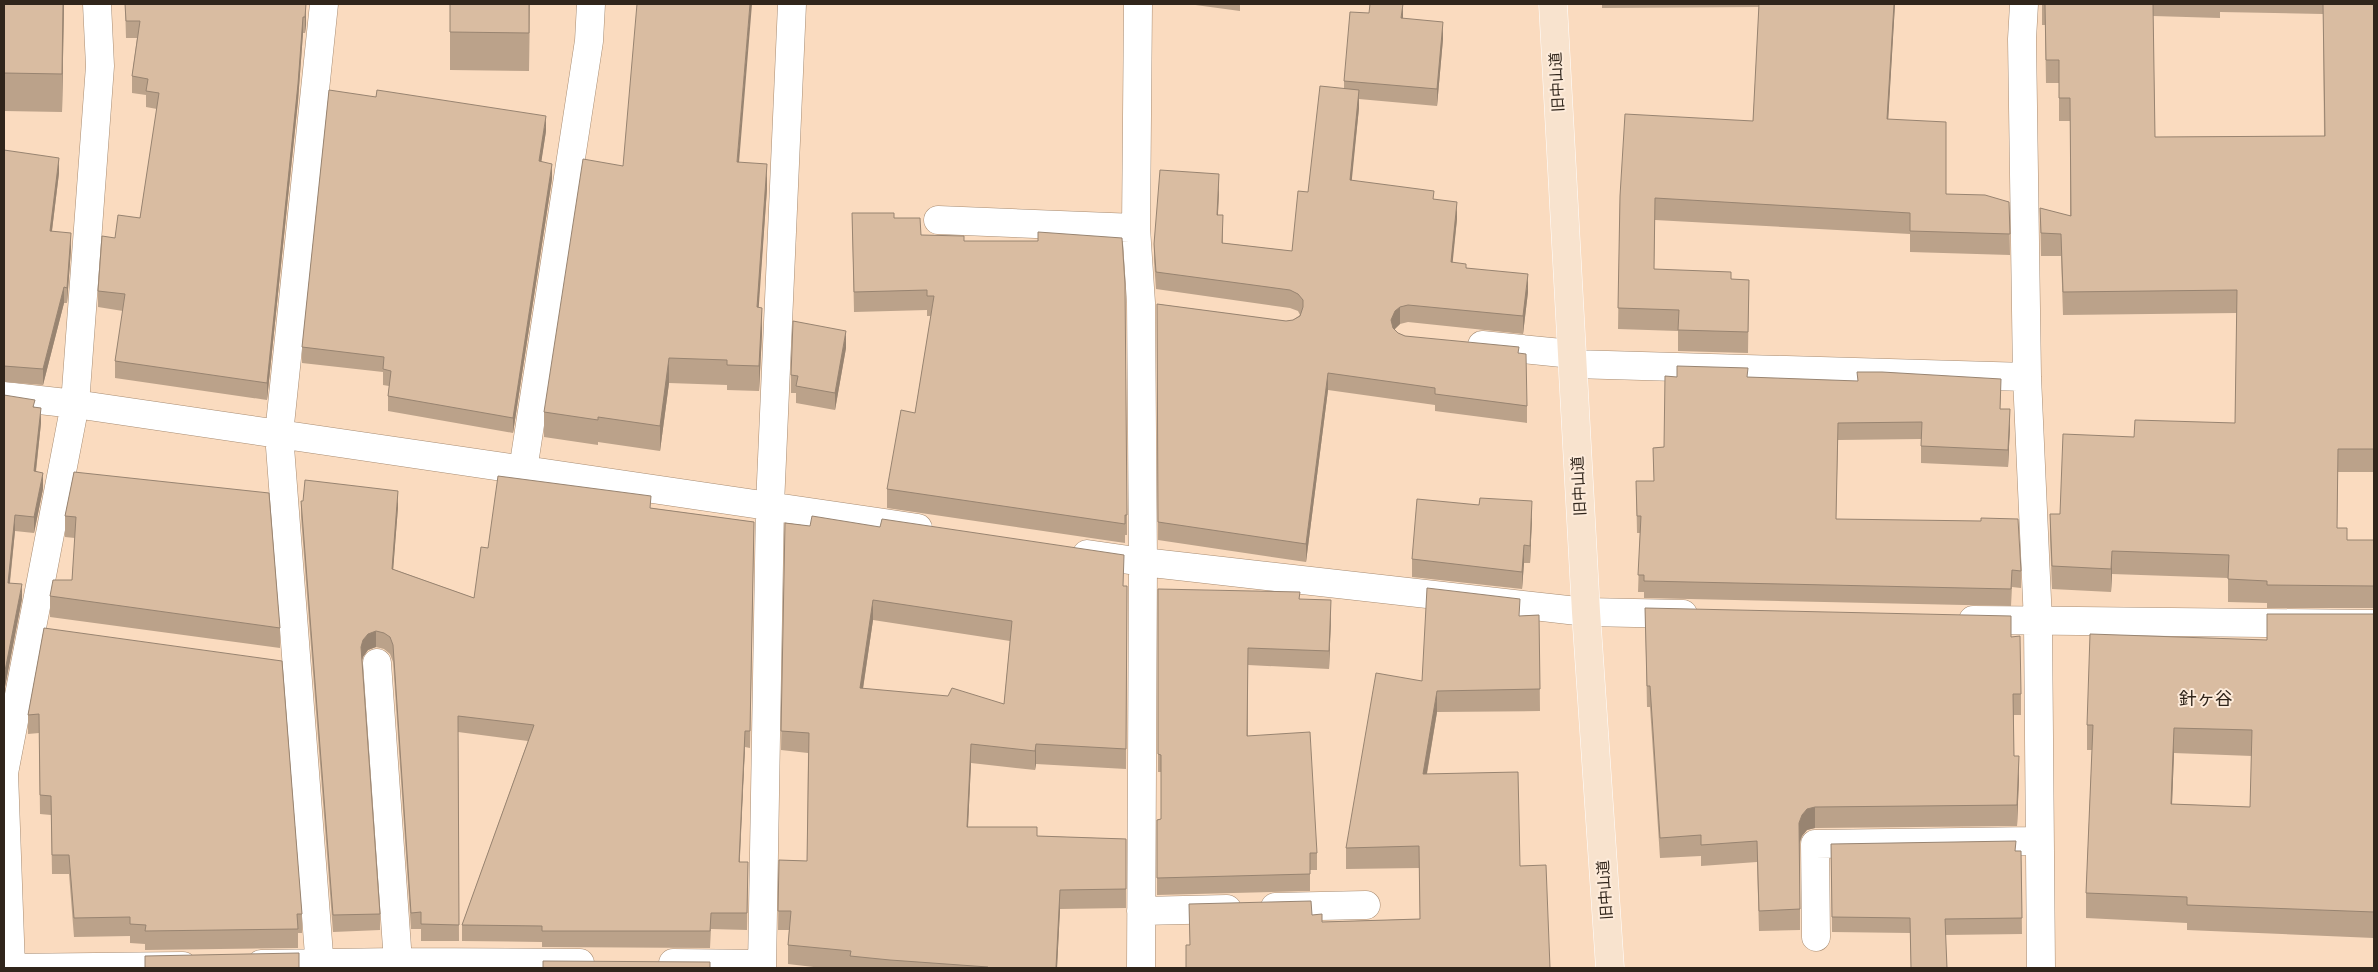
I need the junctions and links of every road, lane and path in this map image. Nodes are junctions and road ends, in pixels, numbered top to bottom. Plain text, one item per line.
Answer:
1 (97, 4) edge
2 (324, 4) edge
3 (591, 4) edge
4 (792, 4) edge
5 (1138, 4) edge
6 (1553, 4) edge
7 (2024, 4) edge
8 (938, 220) dead end
9 (1136, 228) junction
10 (1141, 303) junction
11 (1170, 307) edge
12 (1456, 343) edge
13 (1572, 359) junction
14 (2027, 377) junction
15 (4, 396) edge
16 (75, 404) junction
17 (280, 434) junction
18 (523, 470) junction
19 (770, 506) junction
20 (947, 532) edge
21 (1065, 550) edge
22 (1143, 562) junction
23 (1586, 612) junction
24 (1709, 614) edge
25 (1948, 620) edge
26 (2038, 622) junction
27 (2374, 624) edge
28 (377, 663) dead end
29 (2039, 841) junction
30 (1366, 905) dead end
31 (1140, 912) junction
32 (1816, 938) dead end
33 (398, 962) junction
34 (605, 963) edge
35 (644, 963) edge
36 (210, 965) edge
37 (240, 965) edge
38 (319, 966) edge
39 (762, 966) edge
40 (9, 968) edge
41 (1141, 968) edge
42 (1610, 968) edge
43 (2041, 968) edge

1 - 16 street
2 - 17 street
3 - 18 street
4 - 19 street
5 - 9 street
6 - 13 main road, 旧中山道
7 - 14 street
8 - 9 street
9 - 10 street
10 - 11 street
10 - 22 street
12 - 13 street
13 - 14 street
13 - 23 main road, 旧中山道
14 - 26 street
15 - 16 street
16 - 17 street
16 - 40 street
17 - 18 street
17 - 38 street
18 - 19 street
19 - 20 street
19 - 39 street
21 - 22 street
22 - 23 street
22 - 31 street
23 - 24 street
23 - 42 main road, 旧中山道
25 - 26 street
26 - 27 street
26 - 29 street
28 - 33 street
29 - 32 street
29 - 43 street
30 - 31 street
31 - 41 street
33 - 34 street
33 - 38 street
35 - 39 street
36 - 40 street
37 - 38 street

